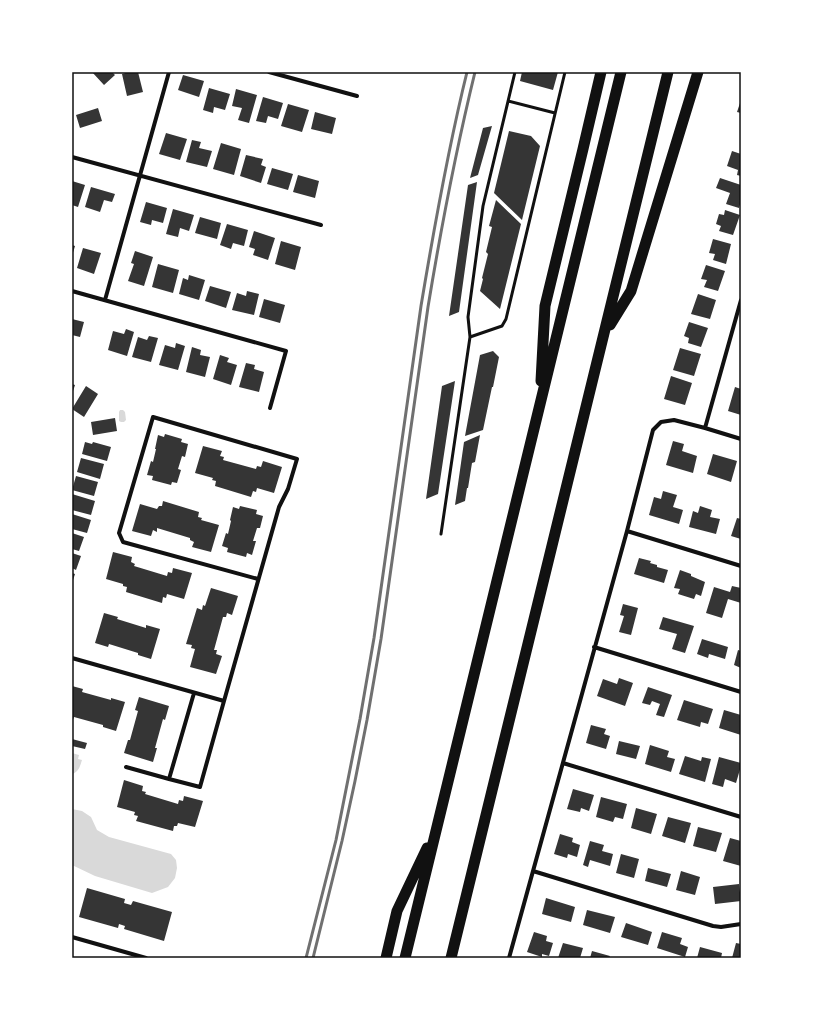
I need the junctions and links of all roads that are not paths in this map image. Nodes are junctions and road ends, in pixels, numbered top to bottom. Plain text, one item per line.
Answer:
1 (168, 72) edge
2 (269, 72) edge
3 (515, 72) edge
4 (565, 72) edge
5 (601, 72) edge
6 (621, 72) edge
7 (668, 72) edge
8 (698, 72) edge
9 (356, 96) dead end
10 (508, 101) junction
11 (555, 113) junction
12 (72, 157) edge
13 (140, 175) junction
14 (321, 226) dead end
15 (72, 291) edge
16 (105, 300) junction
17 (741, 300) edge
18 (604, 334) junction
19 (470, 337) junction
20 (270, 408) dead end
21 (539, 410) junction
22 (705, 428) junction
23 (741, 439) edge
24 (627, 531) junction
25 (441, 534) dead end
26 (741, 566) edge
27 (258, 579) junction
28 (594, 647) junction
29 (72, 658) edge
30 (741, 692) edge
31 (194, 693) junction
32 (224, 701) junction
33 (563, 762) junction
34 (126, 767) dead end
35 (169, 779) junction
36 (741, 816) edge
37 (437, 825) junction
38 (533, 871) junction
39 (741, 924) edge
40 (72, 937) edge
41 (146, 958) edge
42 (386, 958) edge
43 (405, 958) edge
44 (451, 958) edge
45 (509, 958) edge

1 - 13 street
2 - 9 street
3 - 10 lane
4 - 11 lane
5 - 21 highway
6 - 21 highway
7 - 18 highway
8 - 18 highway
10 - 11 lane
10 - 19 lane
11 - 19 lane
12 - 13 street
13 - 14 street
13 - 16 street
15 - 16 street
16 - 20 street
17 - 22 street
18 - 44 highway
19 - 25 lane
21 - 37 highway
22 - 23 street
22 - 24 street
24 - 26 street
24 - 28 street
27 - 27 street
27 - 32 street
28 - 30 street
28 - 33 street
29 - 31 street
31 - 32 street
31 - 35 street
32 - 35 street
33 - 36 street
33 - 38 street
34 - 35 street
37 - 42 highway
37 - 43 highway
38 - 39 street
38 - 45 street
40 - 41 street

